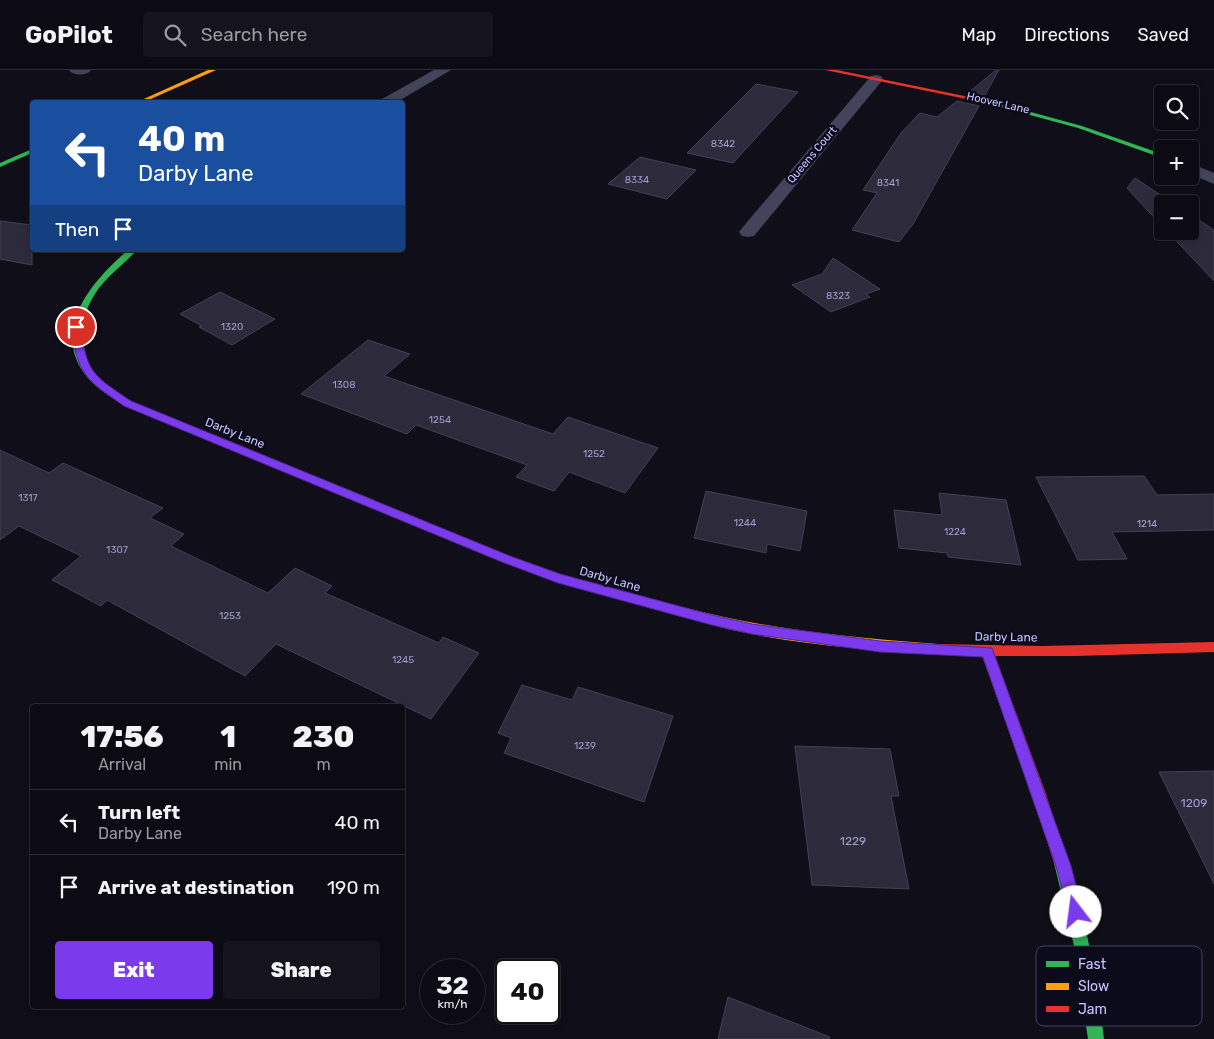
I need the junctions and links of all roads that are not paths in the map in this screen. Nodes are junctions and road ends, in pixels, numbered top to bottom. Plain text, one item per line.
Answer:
1 (75, 70) edge
2 (85, 70) edge
3 (213, 70) edge
4 (444, 70) edge
5 (828, 70) edge
6 (876, 79) junction
7 (145, 100) edge
8 (391, 100) edge
9 (30, 152) edge
10 (1154, 153) edge
11 (0, 165) edge
12 (1199, 172) edge
13 (1214, 179) edge
14 (748, 232) dead end
15 (131, 252) edge
16 (1214, 647) edge
17 (987, 652) junction
18 (1083, 946) edge
19 (1095, 1026) edge
20 (1096, 1039) edge

1 - 2 lane
3 - 7 street
4 - 8 street
5 - 6 street, Hoover Lane
6 - 10 street, Hoover Lane
6 - 14 street, Queens Court
9 - 11 street
12 - 13 street
15 - 17 street, Darby Lane
16 - 17 street, Darby Lane
17 - 18 street
19 - 20 street

